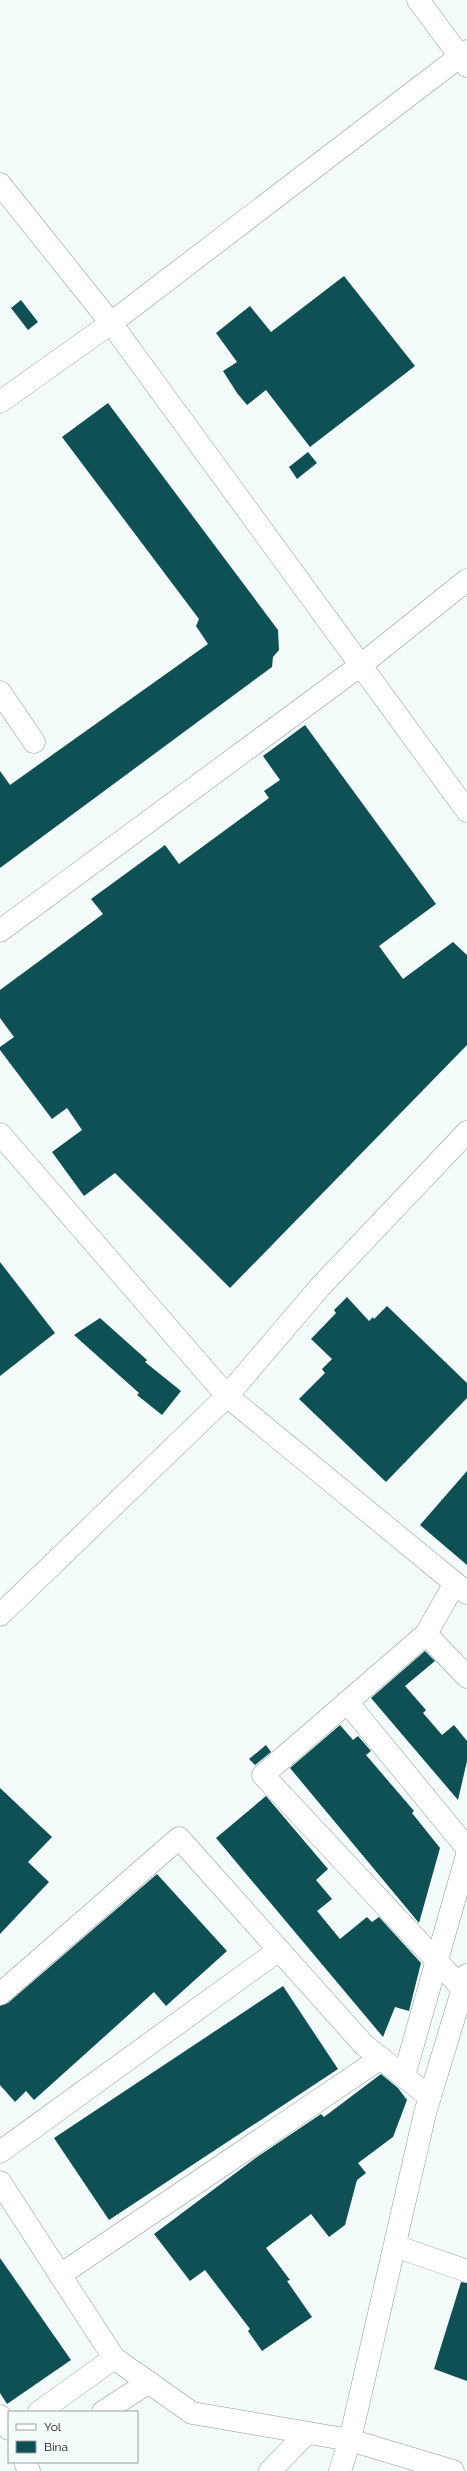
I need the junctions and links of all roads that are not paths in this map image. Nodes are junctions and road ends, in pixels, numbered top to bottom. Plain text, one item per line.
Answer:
1 (418, 0) edge
2 (465, 57) edge
3 (0, 184) edge
4 (110, 323) junction
5 (0, 402) edge
6 (467, 580) edge
7 (361, 665) junction
8 (0, 692) edge
9 (34, 742) dead end
10 (467, 811) edge
11 (0, 931) edge
12 (467, 1132) edge
13 (0, 1134) edge
14 (227, 1396) junction
15 (461, 1588) edge
16 (0, 1616) edge
17 (426, 1634) junction
18 (467, 1676) edge
19 (347, 1702) junction
20 (467, 1848) edge
21 (467, 1855) edge
22 (278, 1950) junction
23 (437, 1961) junction
24 (465, 1982) edge
25 (0, 1994) edge
26 (381, 2058) junction
27 (404, 2076) junction
28 (430, 2097) junction
29 (0, 2152) edge
30 (0, 2182) edge
31 (395, 2246) junction
32 (467, 2271) edge
33 (60, 2275) junction
34 (114, 2358) junction
35 (149, 2382) junction
36 (40, 2411) edge
37 (105, 2411) edge
38 (0, 2416) edge
39 (8, 2428) edge
40 (307, 2433) junction
41 (350, 2440) junction
42 (270, 2471) edge
43 (340, 2471) edge
44 (453, 2471) edge

1 - 2 street
2 - 4 street
3 - 4 street
4 - 5 street
4 - 7 street
6 - 7 street
7 - 10 street
7 - 11 street
8 - 9 street
12 - 14 street
13 - 14 street
14 - 15 street
14 - 16 street
15 - 17 street
17 - 18 street
17 - 19 street
19 - 20 street
19 - 23 street
21 - 23 street
22 - 25 street
22 - 26 street
22 - 29 street
23 - 24 street
23 - 27 street
24 - 28 street
26 - 27 street
26 - 33 street
27 - 28 street
28 - 31 street
30 - 33 street
31 - 32 street
31 - 41 street
33 - 34 street
34 - 35 street
34 - 36 street
35 - 37 street
35 - 40 street
38 - 39 street
40 - 41 street
40 - 42 street
41 - 43 street
41 - 44 street

